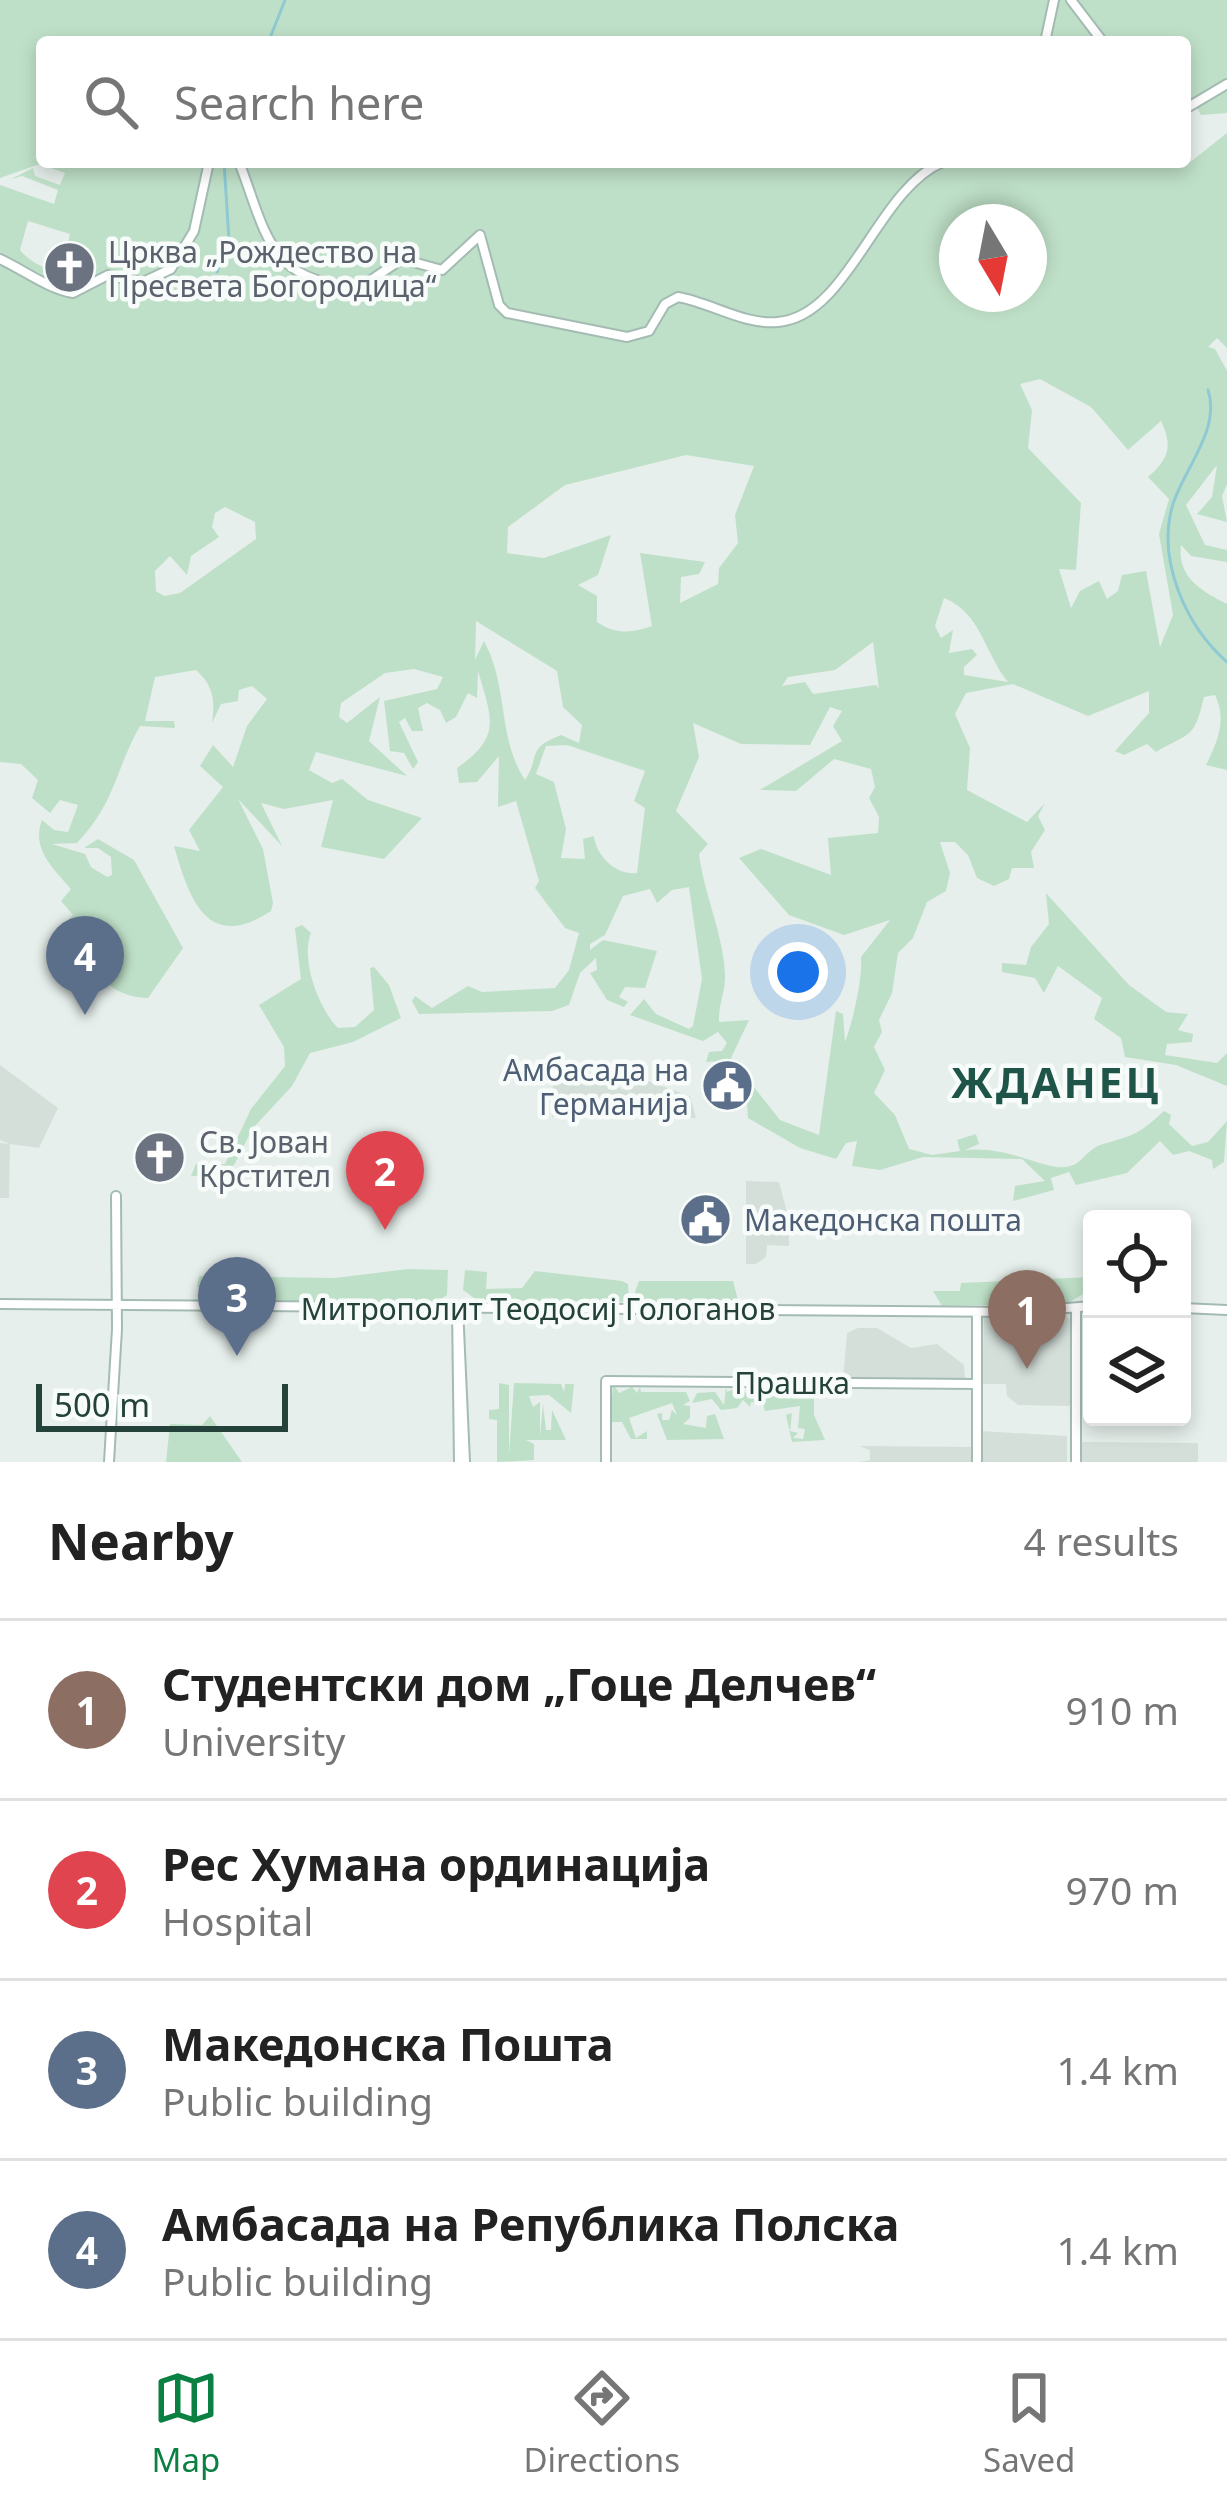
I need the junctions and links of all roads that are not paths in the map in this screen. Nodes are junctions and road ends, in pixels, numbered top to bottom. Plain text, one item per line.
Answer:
1 (1054, 0) edge
2 (1071, 0) edge
3 (1046, 36) edge
4 (1098, 36) edge
5 (1227, 84) edge
6 (1191, 105) edge
7 (208, 168) edge
8 (241, 168) edge
9 (930, 168) edge
10 (0, 259) edge
11 (116, 1196) dead end
12 (0, 1304) edge
13 (117, 1304) junction
14 (434, 1306) junction
15 (458, 1307) junction
16 (479, 1307) junction
17 (1083, 1307) edge
18 (1076, 1308) junction
19 (1191, 1308) edge
20 (1227, 1310) edge
21 (964, 1311) junction
22 (1049, 1311) junction
23 (977, 1312) junction
24 (991, 1312) junction
25 (1084, 1318) edge
26 (458, 1322) junction
27 (977, 1325) junction
28 (1077, 1329) junction
29 (977, 1384) junction
30 (109, 1462) edge
31 (462, 1462) edge
32 (606, 1462) edge
33 (977, 1462) edge
34 (1076, 1462) edge

1 - 3 street
2 - 4 street
5 - 6 street
7 - 10 street
8 - 9 street
11 - 13 street
12 - 13 street, Митрополит Теодосиј Гологанов
13 - 14 street, Митрополит Теодосиј Гологанов
13 - 30 street
14 - 15 street, Митрополит Теодосиј Гологанов
14 - 26 street
15 - 16 street, Митрополит Теодосиј Гологанов
15 - 26 street
16 - 21 street, Митрополит Теодосиј Гологанов
16 - 26 street
17 - 18 street, Митрополит Теодосиј Гологанов
18 - 22 street, Митрополит Теодосиј Гологанов
18 - 28 street
19 - 20 street
21 - 23 street, Митрополит Теодосиј Гологанов
21 - 27 street
22 - 24 street, Митрополит Теодосиј Гологанов
22 - 28 street
23 - 24 street, Митрополит Теодосиј Гологанов
23 - 27 street
24 - 27 street
25 - 28 street
26 - 31 street
27 - 29 street
28 - 34 street
29 - 32 street, Прашка
29 - 33 street

